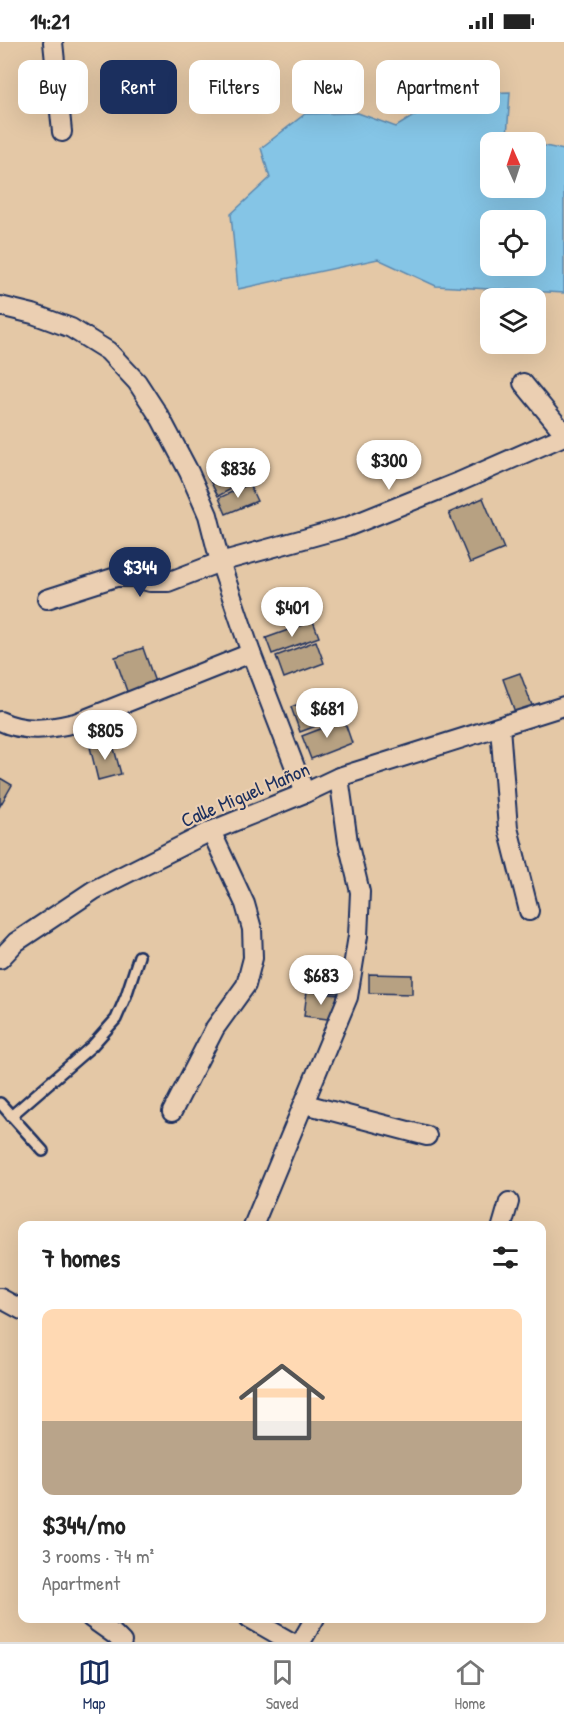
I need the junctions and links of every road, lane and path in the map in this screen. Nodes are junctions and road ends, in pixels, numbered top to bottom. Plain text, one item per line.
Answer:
1 (53, 42) edge
2 (62, 132) dead end
3 (0, 306) edge
4 (523, 383) dead end
5 (564, 435) edge
6 (220, 562) junction
7 (47, 599) dead end
8 (251, 653) junction
9 (564, 706) edge
10 (0, 721) edge
11 (500, 727) junction
12 (339, 777) junction
13 (305, 793) junction
14 (211, 831) junction
15 (529, 912) dead end
16 (139, 956) dead end
17 (0, 959) edge
18 (0, 1103) edge
19 (305, 1104) junction
20 (172, 1112) dead end
21 (11, 1116) junction
22 (427, 1136) dead end
23 (43, 1151) dead end
24 (508, 1202) dead end
25 (255, 1221) edge
26 (503, 1221) edge
27 (0, 1298) edge
28 (18, 1308) edge
29 (98, 1623) edge
30 (258, 1623) edge
31 (312, 1623) edge
32 (122, 1642) edge
33 (291, 1642) edge
34 (301, 1642) edge

1 - 2 street
3 - 6 street
4 - 5 street
5 - 6 street
6 - 7 street
6 - 8 street
8 - 10 street
8 - 13 street
9 - 11 street, Calle Miguel Mañon
11 - 12 street, Calle Miguel Mañon
11 - 15 street
12 - 13 street, Calle Miguel Mañon
12 - 19 street
13 - 14 street, Calle Miguel Mañon
14 - 17 street, Calle Miguel Mañon
14 - 20 street
16 - 21 lane
18 - 21 lane
19 - 22 street
19 - 25 street
21 - 23 lane
24 - 26 street
27 - 28 street
29 - 32 street
30 - 33 street
31 - 34 street

